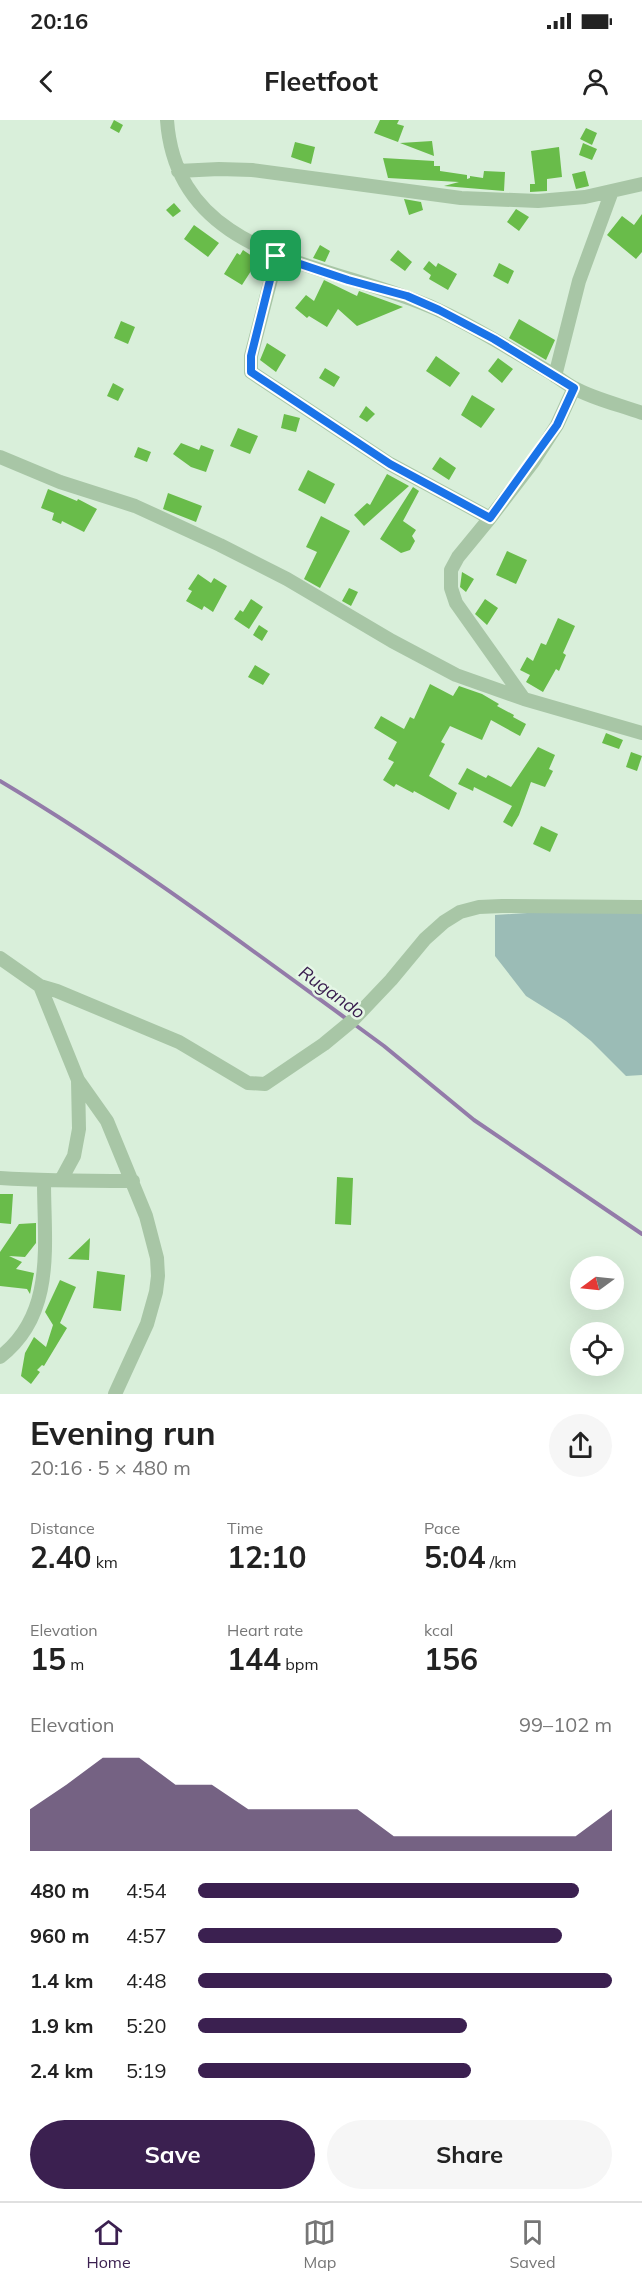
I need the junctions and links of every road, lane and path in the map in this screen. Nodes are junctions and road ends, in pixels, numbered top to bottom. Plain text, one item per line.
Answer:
1 (167, 120) edge
2 (178, 171) junction
3 (642, 184) edge
4 (612, 191) junction
5 (276, 256) junction
6 (555, 376) junction
7 (574, 388) junction
8 (642, 413) edge
9 (0, 457) edge
10 (490, 518) junction
11 (524, 699) junction
12 (642, 733) edge
13 (642, 907) edge
14 (0, 958) edge
15 (40, 986) junction
16 (78, 1080) junction
17 (0, 1178) edge
18 (62, 1180) junction
19 (133, 1181) junction
20 (44, 1182) junction
21 (0, 1357) edge
22 (115, 1394) edge

1 - 2 street
2 - 4 street
2 - 5 street
3 - 4 street
4 - 6 street
5 - 6 street
5 - 10 street
6 - 7 street
7 - 8 street
7 - 10 street
9 - 11 street
10 - 11 street
11 - 12 street
13 - 15 street
14 - 15 street
15 - 16 street
16 - 18 street
16 - 19 street
17 - 20 street
18 - 19 street
18 - 20 street
19 - 22 street
20 - 21 street

